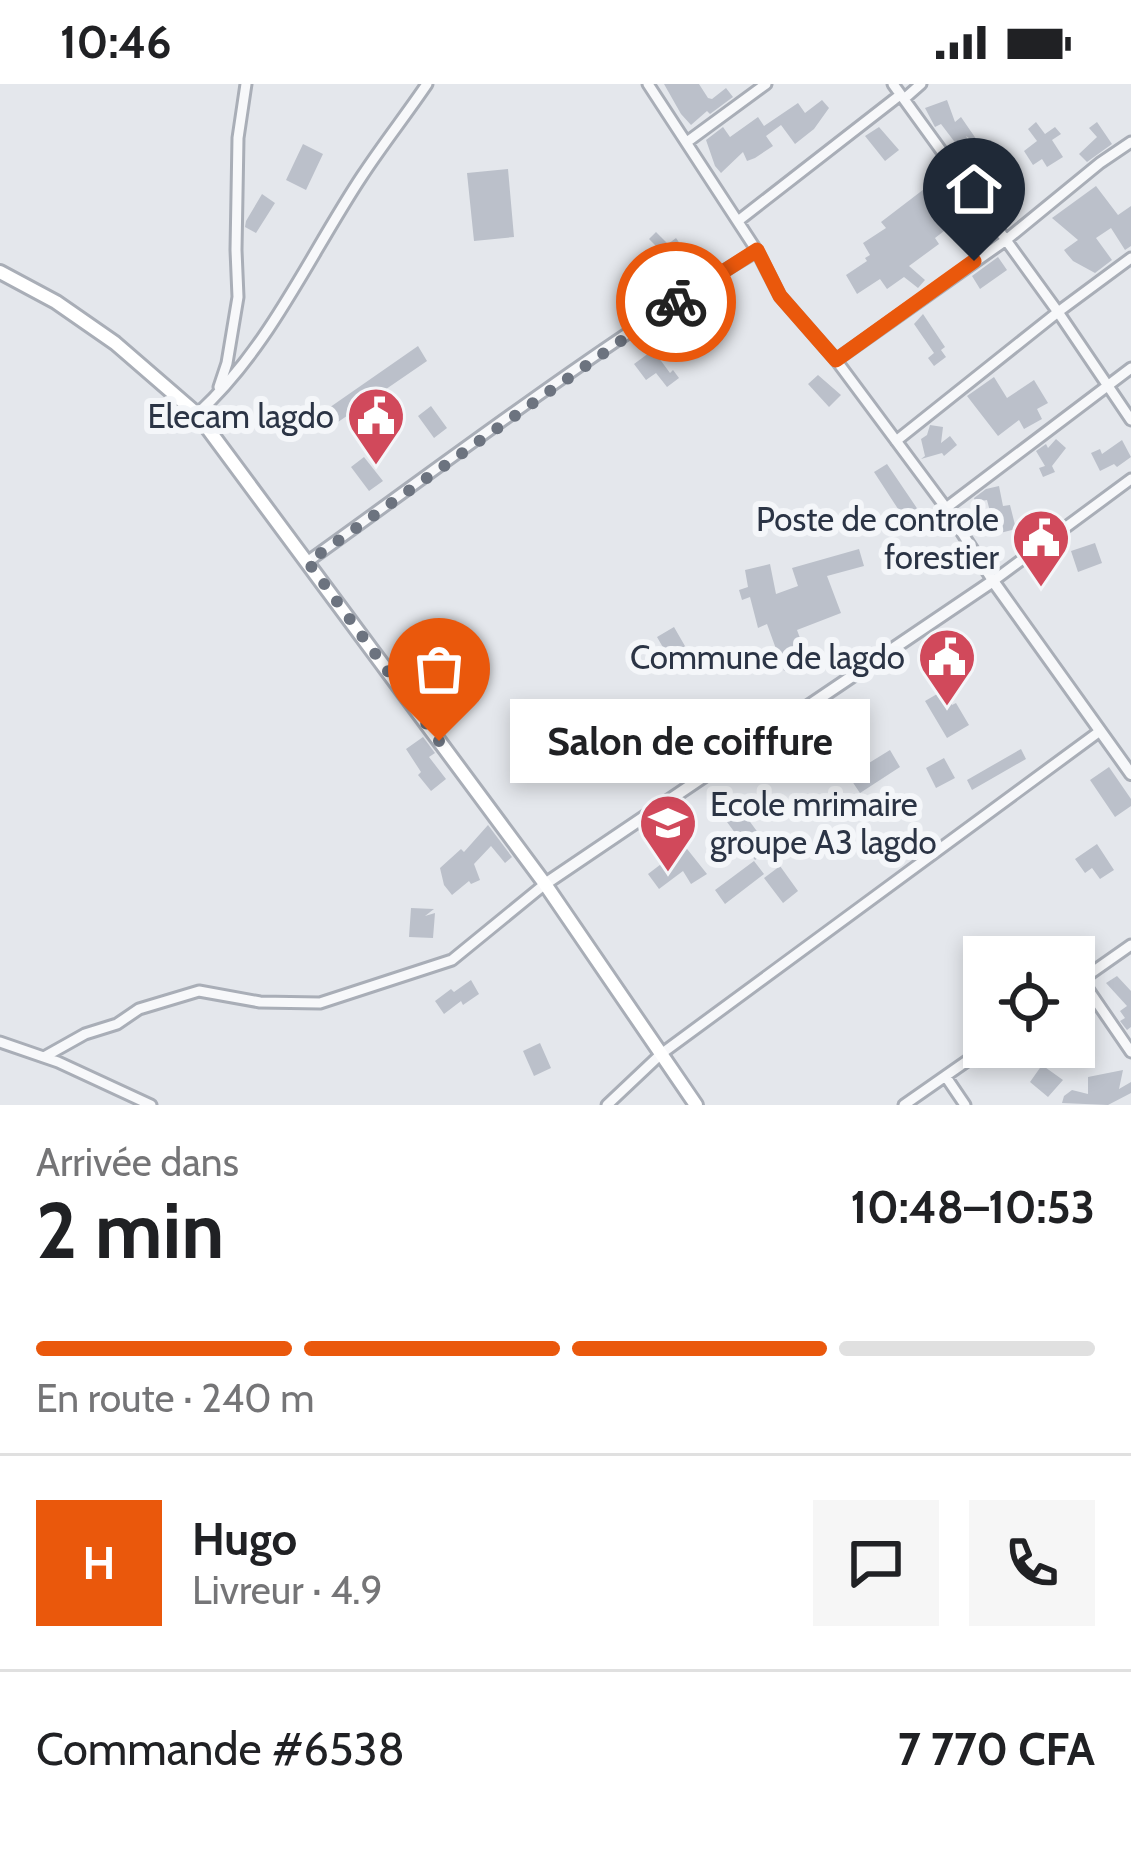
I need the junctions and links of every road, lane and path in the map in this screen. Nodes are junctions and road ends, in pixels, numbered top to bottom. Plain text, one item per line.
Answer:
1 (245, 84) edge
2 (428, 84) edge
3 (647, 84) edge
4 (766, 84) edge
5 (893, 84) edge
6 (922, 84) edge
7 (902, 97) junction
8 (687, 142) junction
9 (1131, 142) edge
10 (738, 221) junction
11 (1006, 241) junction
12 (757, 250) junction
13 (1131, 258) edge
14 (0, 272) edge
15 (1058, 312) junction
16 (836, 360) junction
17 (1131, 368) edge
18 (1108, 385) junction
19 (216, 397) junction
20 (197, 414) junction
21 (1131, 420) edge
22 (896, 441) junction
23 (1131, 479) edge
24 (946, 508) junction
25 (308, 562) junction
26 (993, 581) junction
27 (1100, 730) junction
28 (1131, 774) edge
29 (544, 884) junction
30 (1131, 945) edge
31 (1095, 970) edge
32 (1095, 1004) edge
33 (0, 1042) edge
34 (1131, 1052) edge
35 (661, 1054) junction
36 (44, 1057) junction
37 (963, 1065) edge
38 (946, 1077) junction
39 (151, 1105) edge
40 (607, 1105) edge
41 (696, 1105) edge
42 (904, 1105) edge
43 (965, 1105) edge

1 - 19 street
2 - 19 street
3 - 8 street
4 - 8 street
5 - 7 street
6 - 7 street
7 - 10 street
7 - 11 street
8 - 10 street
9 - 11 street
10 - 12 street
11 - 15 street
11 - 16 street
12 - 16 street
12 - 25 street
13 - 15 street
14 - 20 main road
15 - 18 street
15 - 22 street
16 - 22 street
17 - 18 street
18 - 21 street
18 - 24 street
19 - 20 street
20 - 25 main road
22 - 24 street
23 - 26 street
24 - 26 street
25 - 29 main road
26 - 27 street
26 - 29 street
27 - 28 street
27 - 35 street
29 - 35 main road
29 - 36 street
30 - 31 street
32 - 34 street
33 - 36 street
35 - 40 street
35 - 41 main road
36 - 39 street
37 - 38 street
38 - 42 street
38 - 43 street

